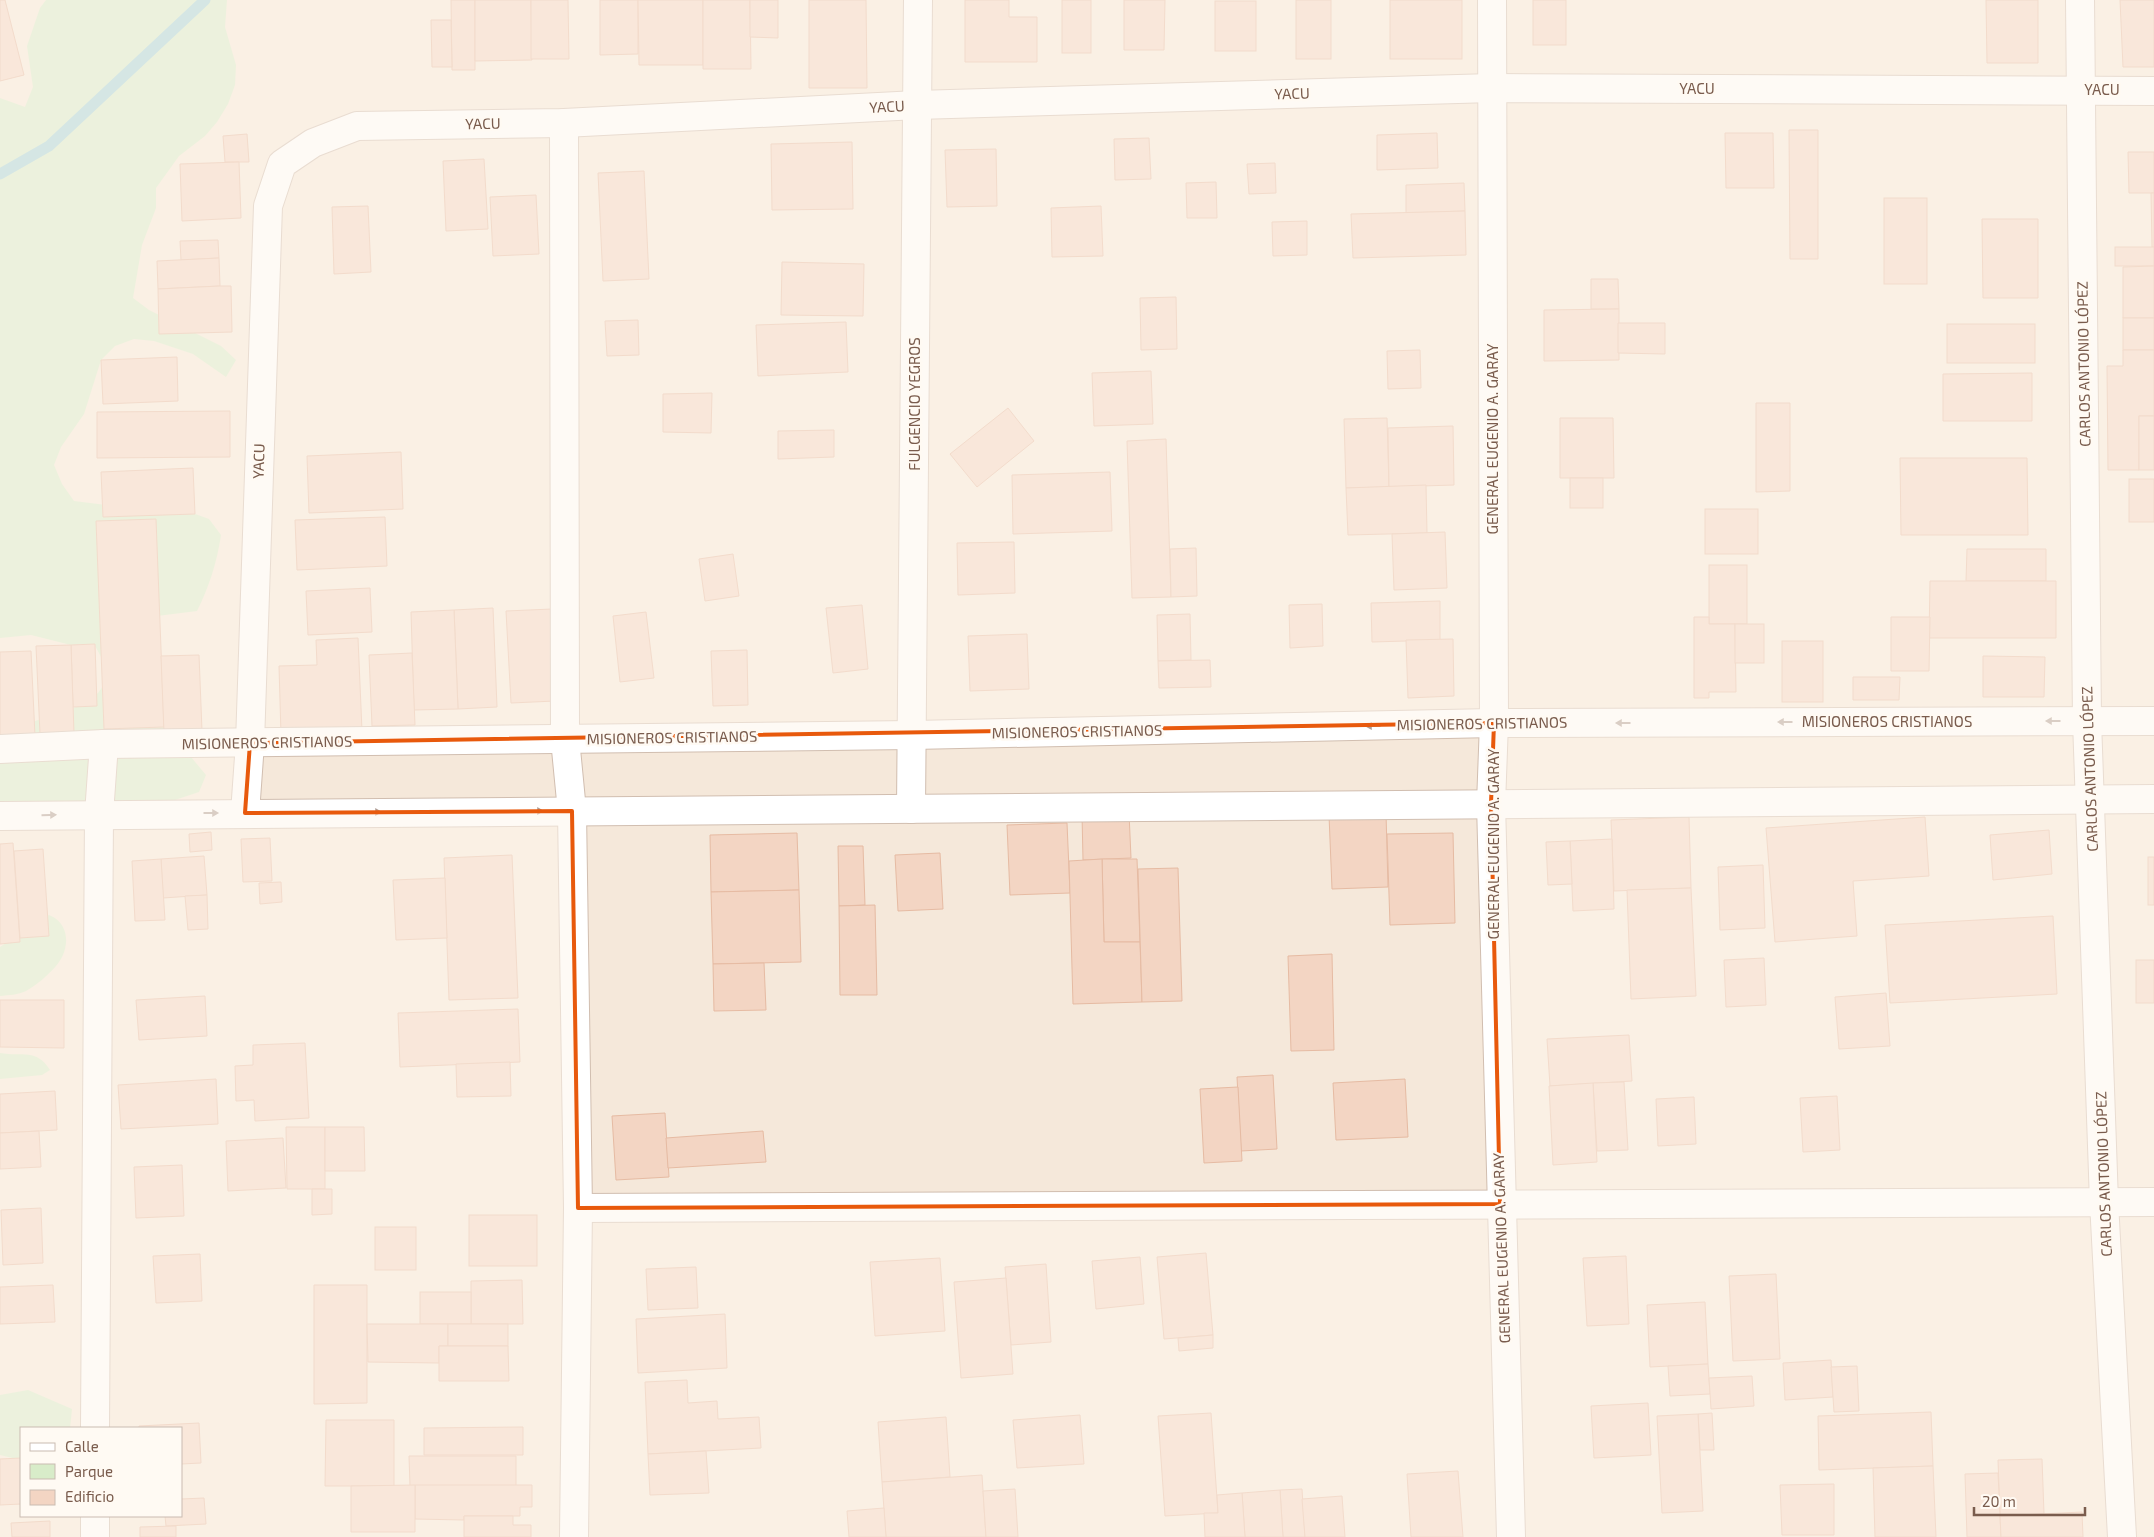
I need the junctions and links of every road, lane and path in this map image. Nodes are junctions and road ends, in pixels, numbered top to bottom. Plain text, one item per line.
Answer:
1 (918, 0) edge
2 (1492, 0) edge
3 (2080, 0) edge
4 (1492, 88) junction
5 (2081, 90) junction
6 (2154, 90) edge
7 (917, 105) junction
8 (564, 124) junction
9 (2154, 720) edge
10 (2087, 721) junction
11 (1494, 723) junction
12 (913, 735) junction
13 (565, 739) junction
14 (250, 743) junction
15 (104, 744) junction
16 (0, 748) edge
17 (2154, 799) edge
18 (2092, 800) junction
19 (1491, 804) junction
20 (911, 809) junction
21 (572, 811) junction
22 (245, 813) junction
23 (98, 814) junction
24 (0, 816) edge
25 (2104, 1202) junction
26 (2154, 1202) edge
27 (1500, 1204) junction
28 (578, 1208) junction
29 (95, 1427) edge
30 (95, 1517) edge
31 (94, 1537) edge
32 (574, 1537) edge
33 (1510, 1537) edge
34 (2122, 1537) edge

1 - 7 street, FULGENCIO YEGROS
2 - 4 street, GENERAL EUGENIO A. GARAY
3 - 5 street, CARLOS ANTONIO LÓPEZ
4 - 5 street, YACU
4 - 7 street, YACU
4 - 11 street, GENERAL EUGENIO A. GARAY
5 - 6 street, YACU
5 - 10 street, CARLOS ANTONIO LÓPEZ
7 - 8 street, YACU
7 - 12 street, FULGENCIO YEGROS
8 - 13 street
8 - 14 street, YACU
9 - 10 street, MISIONEROS CRISTIANOS
10 -> 11 street, MISIONEROS CRISTIANOS
10 - 18 street, CARLOS ANTONIO LÓPEZ
11 -> 12 street, MISIONEROS CRISTIANOS
11 - 19 street, GENERAL EUGENIO A. GARAY
12 - 13 street, MISIONEROS CRISTIANOS
12 - 20 street, FULGENCIO YEGROS
13 - 14 street, MISIONEROS CRISTIANOS
13 - 21 street
14 - 15 street, MISIONEROS CRISTIANOS
14 - 22 street, YACU
15 - 16 street, MISIONEROS CRISTIANOS
15 - 23 street
17 - 18 street
18 - 19 street
18 - 25 street, CARLOS ANTONIO LÓPEZ
19 - 20 street
19 - 27 street, GENERAL EUGENIO A. GARAY
20 - 21 street
22 -> 21 street
21 - 28 street
23 -> 22 street
24 -> 23 street
23 - 29 street
25 - 26 street
25 - 27 street
25 - 34 street, CARLOS ANTONIO LÓPEZ
27 - 28 street
27 - 33 street, GENERAL EUGENIO A. GARAY
28 - 32 street
30 - 31 street

